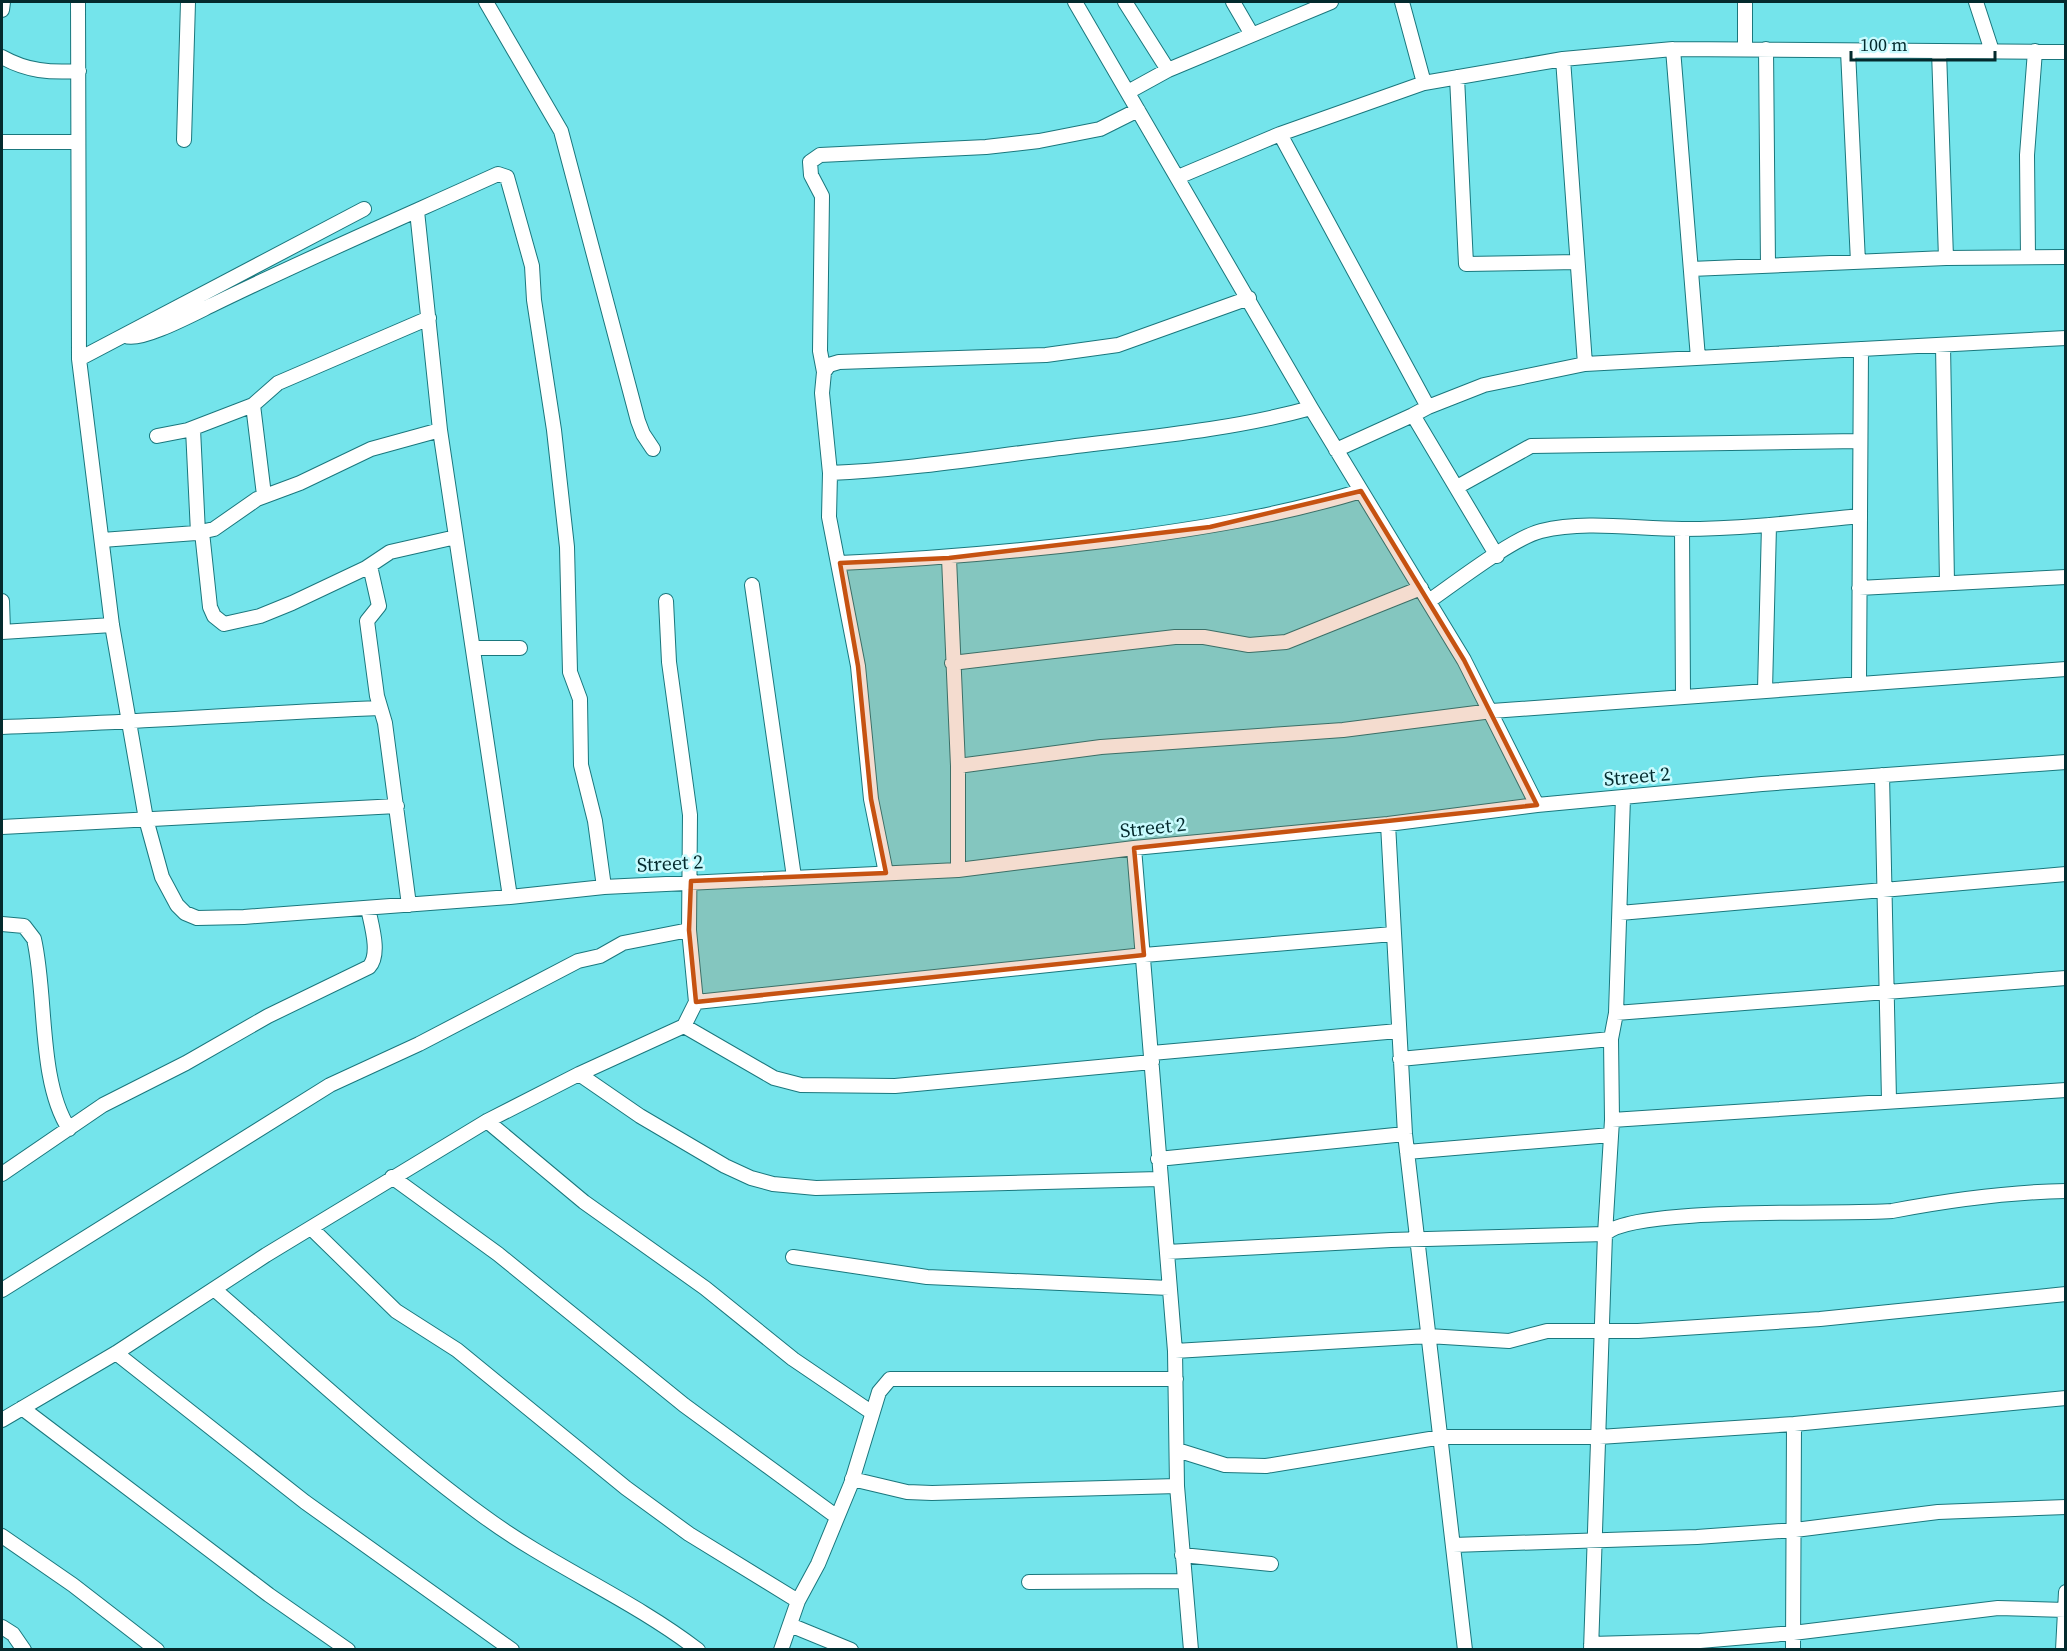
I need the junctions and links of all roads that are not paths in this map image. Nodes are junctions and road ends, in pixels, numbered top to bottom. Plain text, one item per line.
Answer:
1 (3, 2) edge
2 (78, 2) edge
3 (188, 2) edge
4 (486, 2) edge
5 (1075, 2) edge
6 (1125, 2) edge
7 (1233, 2) edge
8 (1331, 2) edge
9 (1402, 2) edge
10 (1745, 2) edge
11 (1976, 2) edge
12 (2, 10) edge
13 (1251, 33) junction
14 (1745, 48) junction
15 (1673, 49) junction
16 (1766, 49) junction
17 (1848, 51) junction
18 (1939, 51) junction
19 (1992, 51) junction
20 (2035, 51) junction
21 (2066, 52) edge
22 (2, 57) edge
23 (1563, 59) junction
24 (1168, 70) junction
25 (79, 71) junction
26 (1457, 77) junction
27 (1424, 83) junction
28 (1128, 92) junction
29 (1138, 110) junction
30 (1280, 134) junction
31 (184, 140) dead end
32 (2, 141) edge
33 (78, 142) junction
34 (1178, 177) junction
35 (364, 210) dead end
36 (417, 211) junction
37 (2028, 257) junction
38 (2066, 257) edge
39 (1946, 258) junction
40 (1578, 262) junction
41 (1858, 262) junction
42 (1768, 265) junction
43 (1691, 269) junction
44 (1249, 298) junction
45 (429, 318) junction
46 (126, 336) junction
47 (2066, 338) edge
48 (1942, 345) junction
49 (1861, 349) junction
50 (1698, 358) junction
51 (80, 359) junction
52 (1585, 364) junction
53 (824, 372) junction
54 (253, 405) junction
55 (1428, 407) junction
56 (1311, 408) junction
57 (1413, 415) junction
58 (193, 429) junction
59 (440, 430) junction
60 (157, 436) dead end
61 (1859, 441) junction
62 (653, 449) dead end
63 (1336, 450) junction
64 (830, 473) junction
65 (1457, 487) junction
66 (1361, 491) junction
67 (264, 495) junction
68 (1860, 516) junction
69 (1769, 525) junction
70 (1683, 529) junction
71 (200, 532) junction
72 (456, 537) junction
73 (102, 540) junction
74 (1497, 556) junction
75 (949, 558) junction
76 (840, 563) junction
77 (370, 566) junction
78 (2066, 577) edge
79 (1947, 582) junction
80 (752, 585) dead end
81 (1421, 588) junction
82 (1859, 588) junction
83 (2, 601) edge
84 (666, 601) dead end
85 (1429, 601) junction
86 (112, 625) junction
87 (2, 632) edge
88 (474, 648) junction
89 (520, 648) dead end
90 (952, 663) junction
91 (2066, 669) edge
92 (1859, 683) junction
93 (1765, 690) junction
94 (1683, 696) junction
95 (380, 708) junction
96 (1492, 711) junction
97 (128, 723) junction
98 (2, 727) edge
99 (2066, 762) edge
100 (958, 766) junction
101 (1882, 775) junction
102 (1623, 797) junction
103 (1537, 805) junction
104 (397, 806) junction
105 (146, 819) junction
106 (1388, 824) junction
107 (2, 827) edge
108 (1134, 848) junction
109 (958, 870) junction
110 (886, 873) junction
111 (2066, 874) edge
112 (794, 877) junction
113 (691, 881) junction
114 (604, 887) junction
115 (1885, 889) junction
116 (510, 897) junction
117 (410, 905) junction
118 (368, 908) junction
119 (1620, 913) junction
120 (2, 924) edge
121 (689, 930) junction
122 (1393, 934) junction
123 (1144, 955) junction
124 (2066, 978) edge
125 (1886, 992) junction
126 (696, 1002) junction
127 (1616, 1013) junction
128 (684, 1026) junction
129 (1398, 1031) junction
130 (1611, 1039) junction
131 (1152, 1057) junction
132 (1400, 1059) junction
133 (579, 1074) junction
134 (2066, 1090) edge
135 (1889, 1100) junction
136 (1612, 1120) junction
137 (487, 1121) junction
138 (69, 1129) junction
139 (1406, 1134) junction
140 (1611, 1135) junction
141 (1407, 1152) junction
142 (1158, 1159) junction
143 (2, 1174) edge
144 (392, 1177) junction
145 (1159, 1179) junction
146 (2066, 1191) edge
147 (311, 1228) junction
148 (1605, 1234) junction
149 (1416, 1239) junction
150 (1167, 1252) junction
151 (793, 1257) dead end
152 (1169, 1288) junction
153 (214, 1289) junction
154 (2, 1290) edge
155 (2066, 1294) edge
156 (1603, 1332) junction
157 (1428, 1336) junction
158 (1175, 1351) junction
159 (116, 1353) junction
160 (1176, 1379) junction
161 (2066, 1398) edge
162 (22, 1408) junction
163 (872, 1412) junction
164 (2, 1420) edge
165 (1794, 1424) junction
166 (1442, 1437) junction
167 (1599, 1437) junction
168 (1176, 1450) junction
169 (852, 1479) junction
170 (1177, 1486) junction
171 (2066, 1507) edge
172 (837, 1517) junction
173 (1795, 1530) junction
174 (2, 1536) edge
175 (1596, 1542) junction
176 (1453, 1545) junction
177 (1182, 1555) junction
178 (1271, 1564) dead end
179 (1184, 1581) junction
180 (1029, 1582) dead end
181 (2066, 1592) edge
182 (798, 1601) junction
183 (2065, 1610) edge
184 (790, 1625) junction
185 (2, 1626) edge
186 (1793, 1634) junction
187 (1591, 1647) edge
188 (24, 1650) edge
189 (157, 1650) edge
190 (348, 1650) edge
191 (512, 1650) edge
192 (698, 1650) edge
193 (781, 1650) edge
194 (850, 1650) edge
195 (1191, 1650) edge
196 (1465, 1650) edge
197 (1793, 1650) edge
198 (2063, 1650) edge

1 - 12 street
2 - 25 street, Street 2
3 - 31 street
4 - 62 street
5 - 28 street
6 - 24 street
7 - 13 street
8 - 13 street
9 - 27 street
10 - 14 street
11 - 19 street
13 - 24 street
14 - 15 street
14 - 16 street
15 - 23 street
15 - 43 street
16 - 17 street
16 - 42 street
17 - 18 street
17 - 41 street
18 - 19 street
18 - 39 street
19 - 20 street
20 - 21 street
20 - 37 street
22 - 25 street
23 - 26 street
23 - 40 street
24 - 28 street
25 - 33 street, Street 2
26 - 27 street
26 - 40 street
27 - 30 street
28 - 29 street
29 - 34 street
29 - 53 street
30 - 34 street
30 - 55 street
32 - 33 street
33 - 51 street, Street 2
34 - 44 street
35 - 46 street
36 - 45 street
36 - 46 street
36 - 114 street
37 - 38 street
37 - 39 street
39 - 41 street
40 - 52 street
41 - 42 street
42 - 43 street
43 - 50 street
44 - 53 street
44 - 56 street
45 - 54 street
45 - 59 street
46 - 51 street
47 - 48 street
48 - 49 street
48 - 79 street
49 - 50 street
49 - 61 street
50 - 52 street
51 - 73 street, Street 2
52 - 55 street
53 - 64 street
54 - 58 street
54 - 67 street
55 - 57 street
56 - 63 street
56 - 64 street
57 - 63 street
57 - 65 street
58 - 60 street
58 - 71 street
59 - 67 street
59 - 72 street
61 - 65 street
61 - 68 street
63 - 66 street
64 - 76 street
65 - 74 street
66 - 75 street
66 - 81 street
67 - 71 street
68 - 69 street
68 - 82 street
69 - 70 street
69 - 93 street
70 - 74 street
70 - 94 street
71 - 73 street
71 - 77 street
72 - 77 street
72 - 88 street
73 - 86 street, Street 2
74 - 85 street
75 - 76 street
75 - 90 street
76 - 110 street
77 - 95 street
78 - 79 street
79 - 82 street
80 - 112 street
81 - 85 street
81 - 90 street
82 - 92 street
83 - 87 street
84 - 113 street
85 - 96 street
86 - 87 street
86 - 97 street, Street 2
88 - 89 street
88 - 116 street
90 - 100 street
91 - 92 street
92 - 93 street
93 - 94 street
94 - 96 street
95 - 97 street
95 - 104 street
96 - 100 street
96 - 103 street
97 - 98 street
97 - 105 street, Street 2
99 - 101 street, Street 2
100 - 109 street
101 - 102 street, Street 2
101 - 115 street
102 - 103 street, Street 2
102 - 119 street
103 - 106 street, Street 2
104 - 105 street
104 - 117 street
105 - 107 street
105 - 118 street, Street 2
106 - 108 street, Street 2
106 - 122 street
108 - 109 street, Street 2
108 - 123 street
109 - 110 street, Street 2
110 - 112 street, Street 2
111 - 115 street
112 - 113 street, Street 2
113 - 114 street, Street 2
113 - 121 street
114 - 116 street, Street 2
115 - 119 street
115 - 125 street
116 - 117 street, Street 2
117 - 118 street, Street 2
118 - 138 street
119 - 127 street
120 - 138 street
121 - 126 street
121 - 154 street
122 - 123 street
122 - 129 street
123 - 126 street
123 - 131 street
124 - 125 street
125 - 127 street
125 - 135 street
126 - 128 street
127 - 130 street
128 - 131 street
128 - 133 street
129 - 131 street
129 - 132 street
130 - 132 street
130 - 136 street
131 - 142 street
132 - 139 street
133 - 137 street
133 - 145 street
134 - 135 street
135 - 136 street
136 - 140 street
137 - 144 street
137 - 163 street
138 - 143 street
139 - 141 street
139 - 142 street
140 - 141 street
140 - 148 street
141 - 149 street
142 - 145 street
144 - 147 street
144 - 172 street
145 - 150 street
146 - 148 street
147 - 153 street
147 - 182 street
148 - 149 street
148 - 156 street
149 - 150 street
149 - 157 street
150 - 152 street
151 - 152 street
152 - 158 street
153 - 159 street
153 - 192 street
155 - 156 street
156 - 157 street
156 - 167 street
157 - 158 street
157 - 166 street
158 - 160 street
159 - 162 street
159 - 191 street
160 - 163 street
160 - 168 street
161 - 165 street
162 - 164 street
162 - 190 street
163 - 169 street
165 - 167 street
165 - 173 street
166 - 167 street
166 - 168 street
166 - 176 street
167 - 175 street
168 - 170 street
169 - 170 street
169 - 172 street
170 - 177 street
171 - 173 street
172 - 182 street
173 - 175 street
173 - 186 street
174 - 189 street
175 - 176 street
175 - 187 street
176 - 196 street
177 - 178 street
177 - 179 street
179 - 180 street
179 - 195 street
181 - 183 street
182 - 184 street
183 - 186 street
183 - 198 street
184 - 193 street
184 - 194 street
185 - 188 street
186 - 187 street
186 - 197 street

